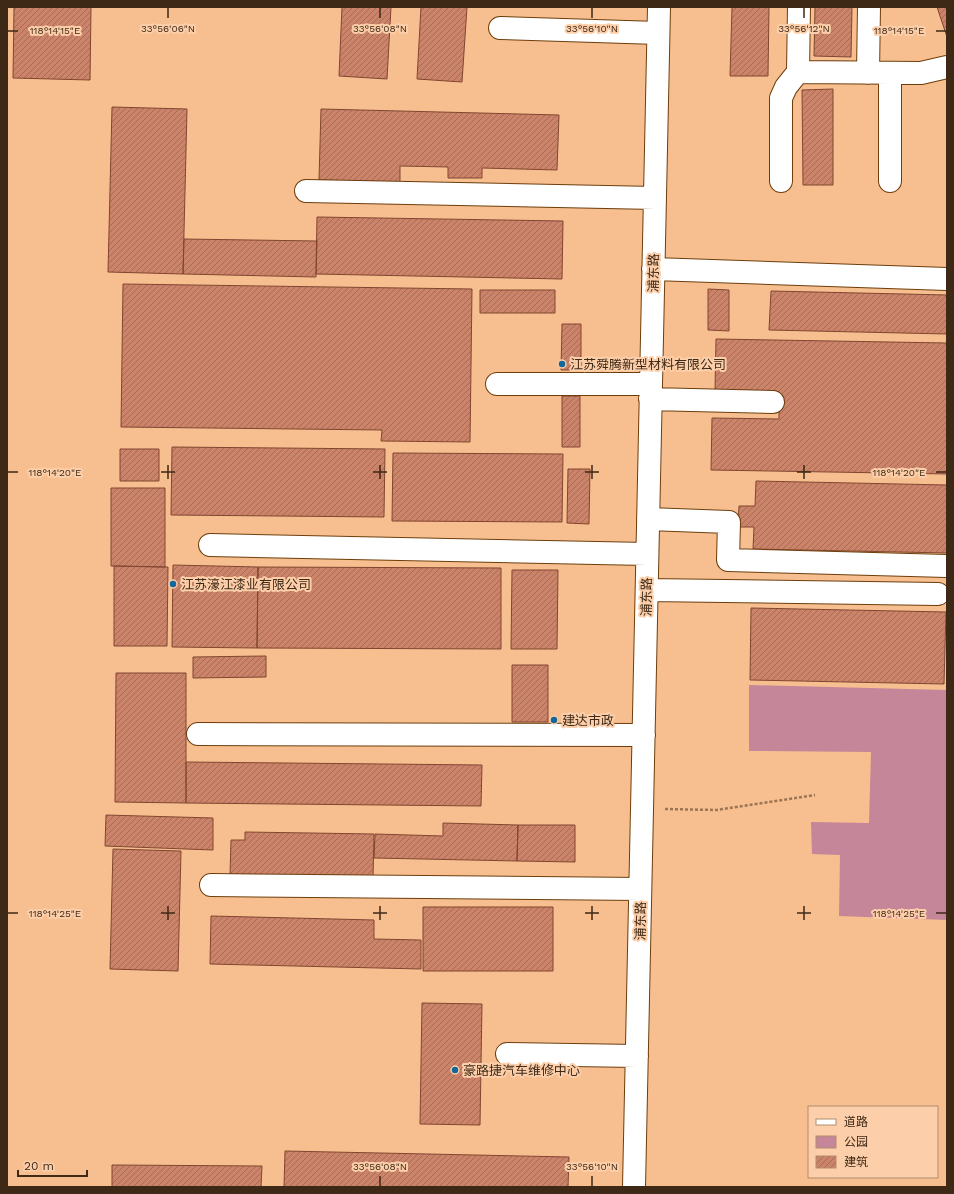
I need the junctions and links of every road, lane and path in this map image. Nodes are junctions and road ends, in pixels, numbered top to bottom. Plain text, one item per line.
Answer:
1 (659, 7) edge
2 (799, 7) edge
3 (869, 7) edge
4 (500, 28) dead end
5 (658, 33) junction
6 (947, 67) edge
7 (798, 72) junction
8 (868, 73) junction
9 (890, 73) junction
10 (781, 181) dead end
11 (890, 181) dead end
12 (306, 191) dead end
13 (655, 198) junction
14 (653, 269) junction
15 (947, 279) edge
16 (497, 384) dead end
17 (651, 391) junction
18 (773, 402) dead end
19 (648, 519) junction
20 (210, 545) dead end
21 (647, 554) junction
22 (947, 566) edge
23 (647, 590) junction
24 (938, 594) dead end
25 (198, 734) dead end
26 (644, 735) junction
27 (816, 795) dead end
28 (642, 809) junction
29 (211, 885) dead end
30 (640, 889) junction
31 (507, 1054) dead end
32 (637, 1056) junction
33 (634, 1187) edge

1 - 5 street, 浦东路
2 - 7 street
3 - 8 street
4 - 5 street
5 - 13 street, 浦东路
6 - 9 street
7 - 8 street
7 - 10 street
8 - 9 street
9 - 11 street
12 - 13 street
13 - 14 street, 浦东路
14 - 15 street
14 - 17 street, 浦东路
16 - 17 street
17 - 18 street
17 - 19 street, 浦东路
19 - 21 street, 浦东路
19 - 22 street
20 - 21 street
21 - 23 street, 浦东路
23 - 24 street
23 - 26 street, 浦东路
25 - 26 street
26 - 28 street, 浦东路
27 - 28 path
28 - 30 street, 浦东路
29 - 30 street
30 - 32 street, 浦东路
31 - 32 street
32 - 33 street, 浦东路

